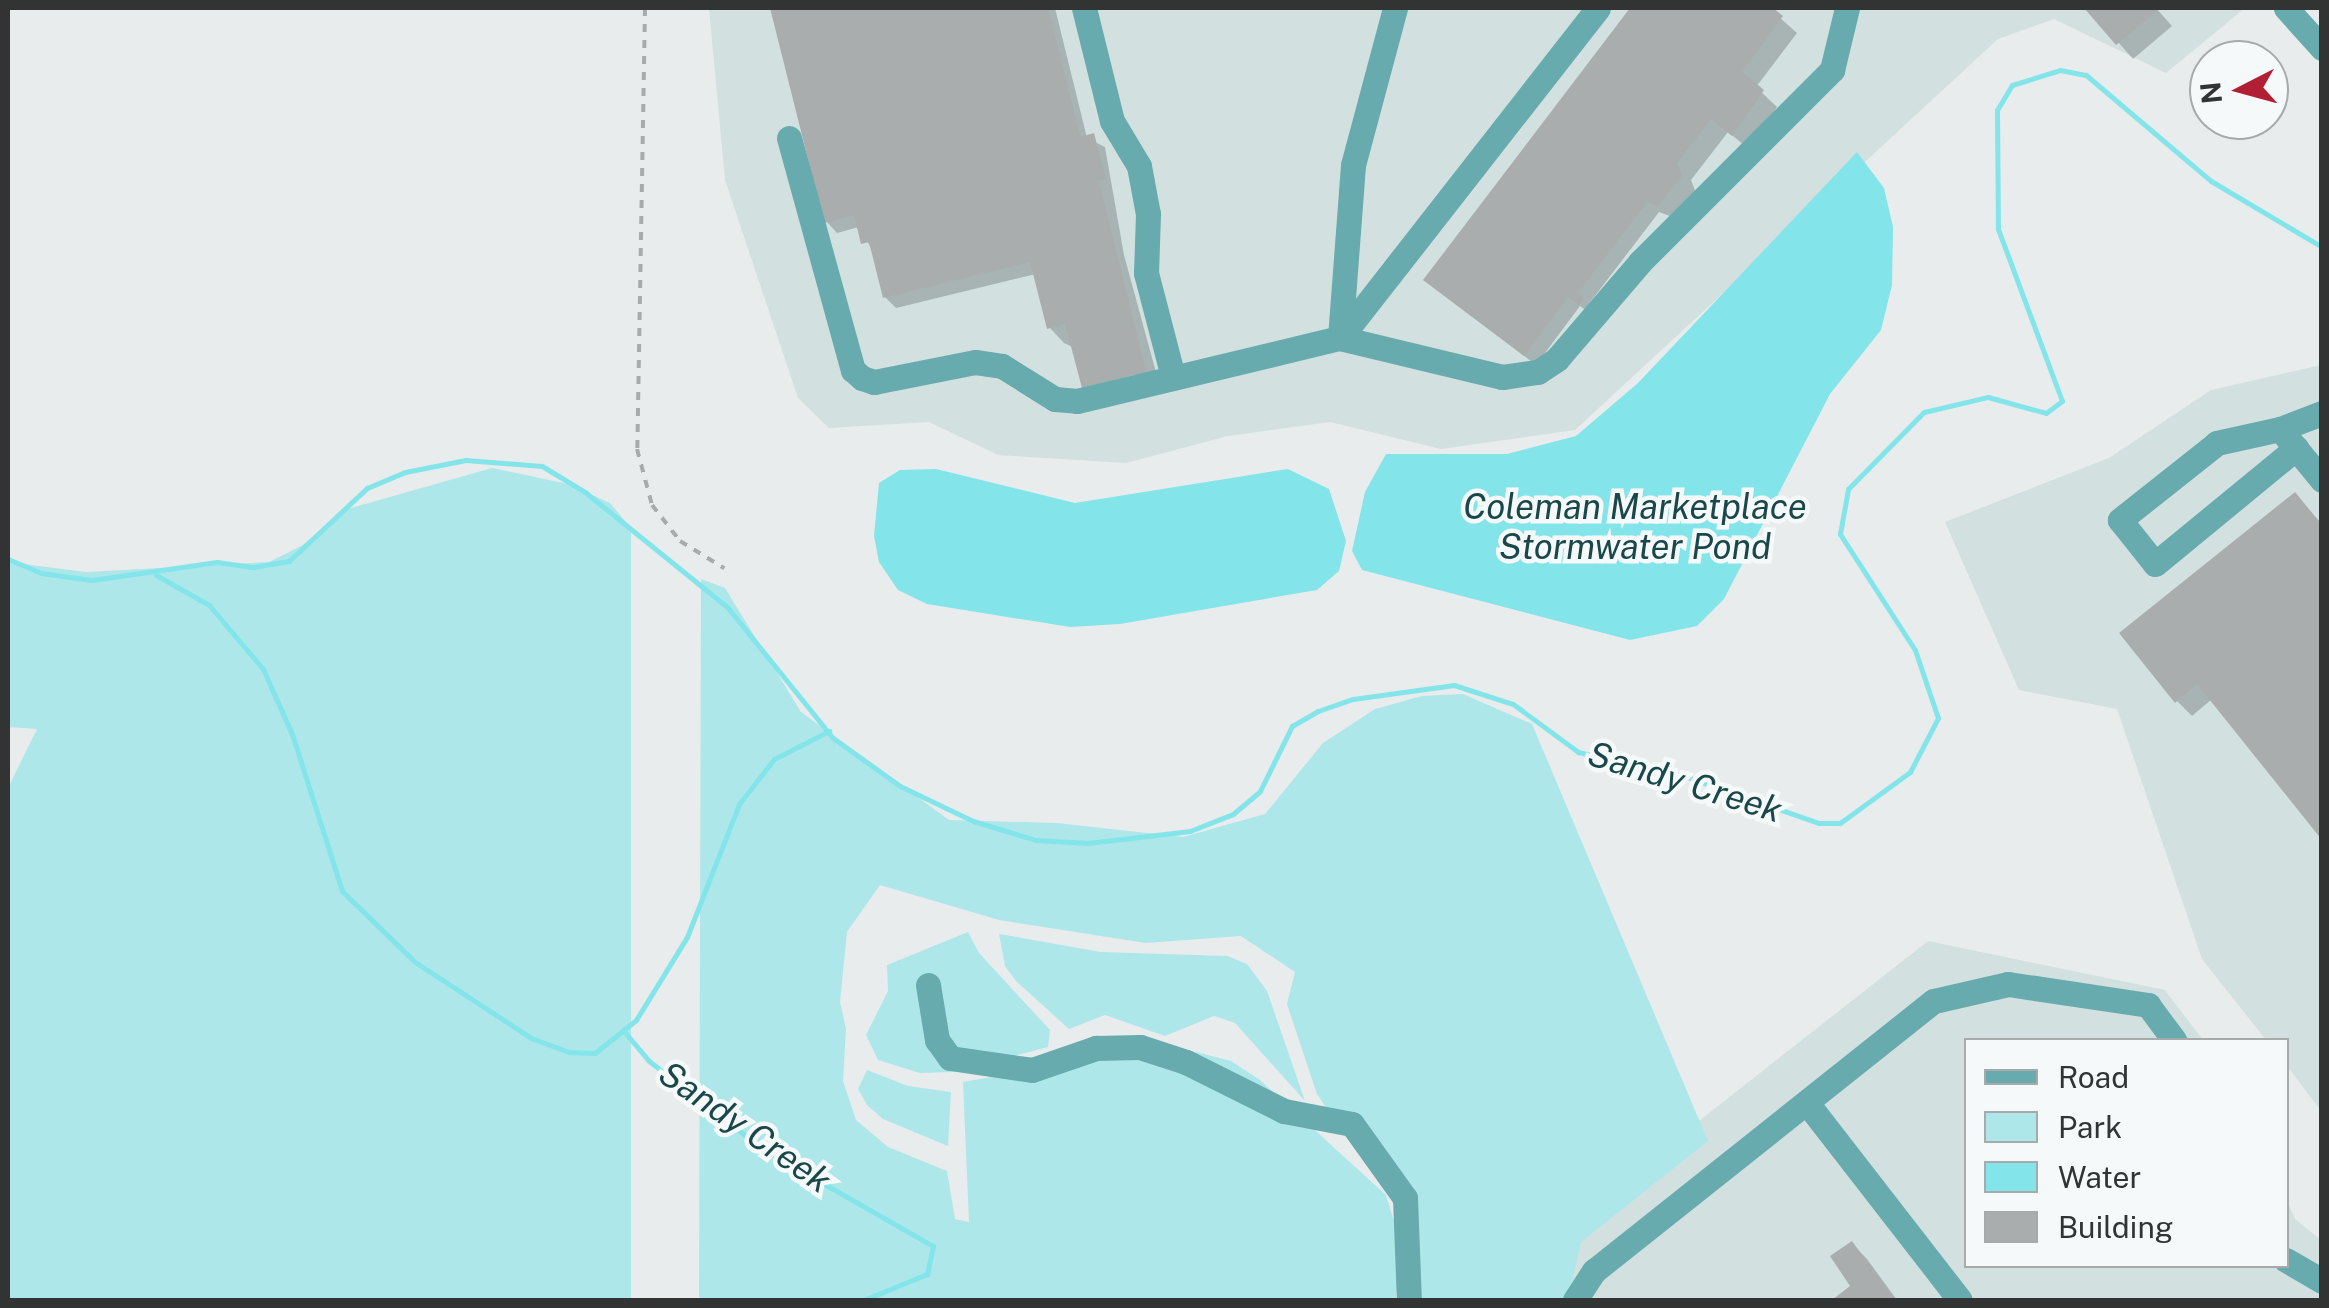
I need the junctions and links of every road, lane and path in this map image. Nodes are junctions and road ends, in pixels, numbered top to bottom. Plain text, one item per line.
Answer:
1 (644, 8) edge
2 (1084, 8) edge
3 (1395, 8) edge
4 (1598, 8) edge
5 (1847, 8) edge
6 (2286, 8) edge
7 (2322, 48) edge
8 (789, 138) dead end
9 (1340, 338) junction
10 (1173, 376) junction
11 (2322, 412) edge
12 (2288, 439) junction
13 (2322, 480) edge
14 (724, 568) dead end
15 (928, 985) dead end
16 (2173, 1038) edge
17 (1807, 1102) junction
18 (2289, 1262) edge
19 (2322, 1281) edge
20 (1409, 1300) edge
21 (1575, 1300) edge
22 (1960, 1300) edge

1 - 14 path
2 - 10 street
3 - 9 street
4 - 9 street
5 - 9 street
6 - 7 street
8 - 10 street
9 - 10 street
11 - 12 street
12 - 12 street
12 - 13 street
15 - 20 street
16 - 17 street
17 - 21 street
17 - 22 street
18 - 19 street

